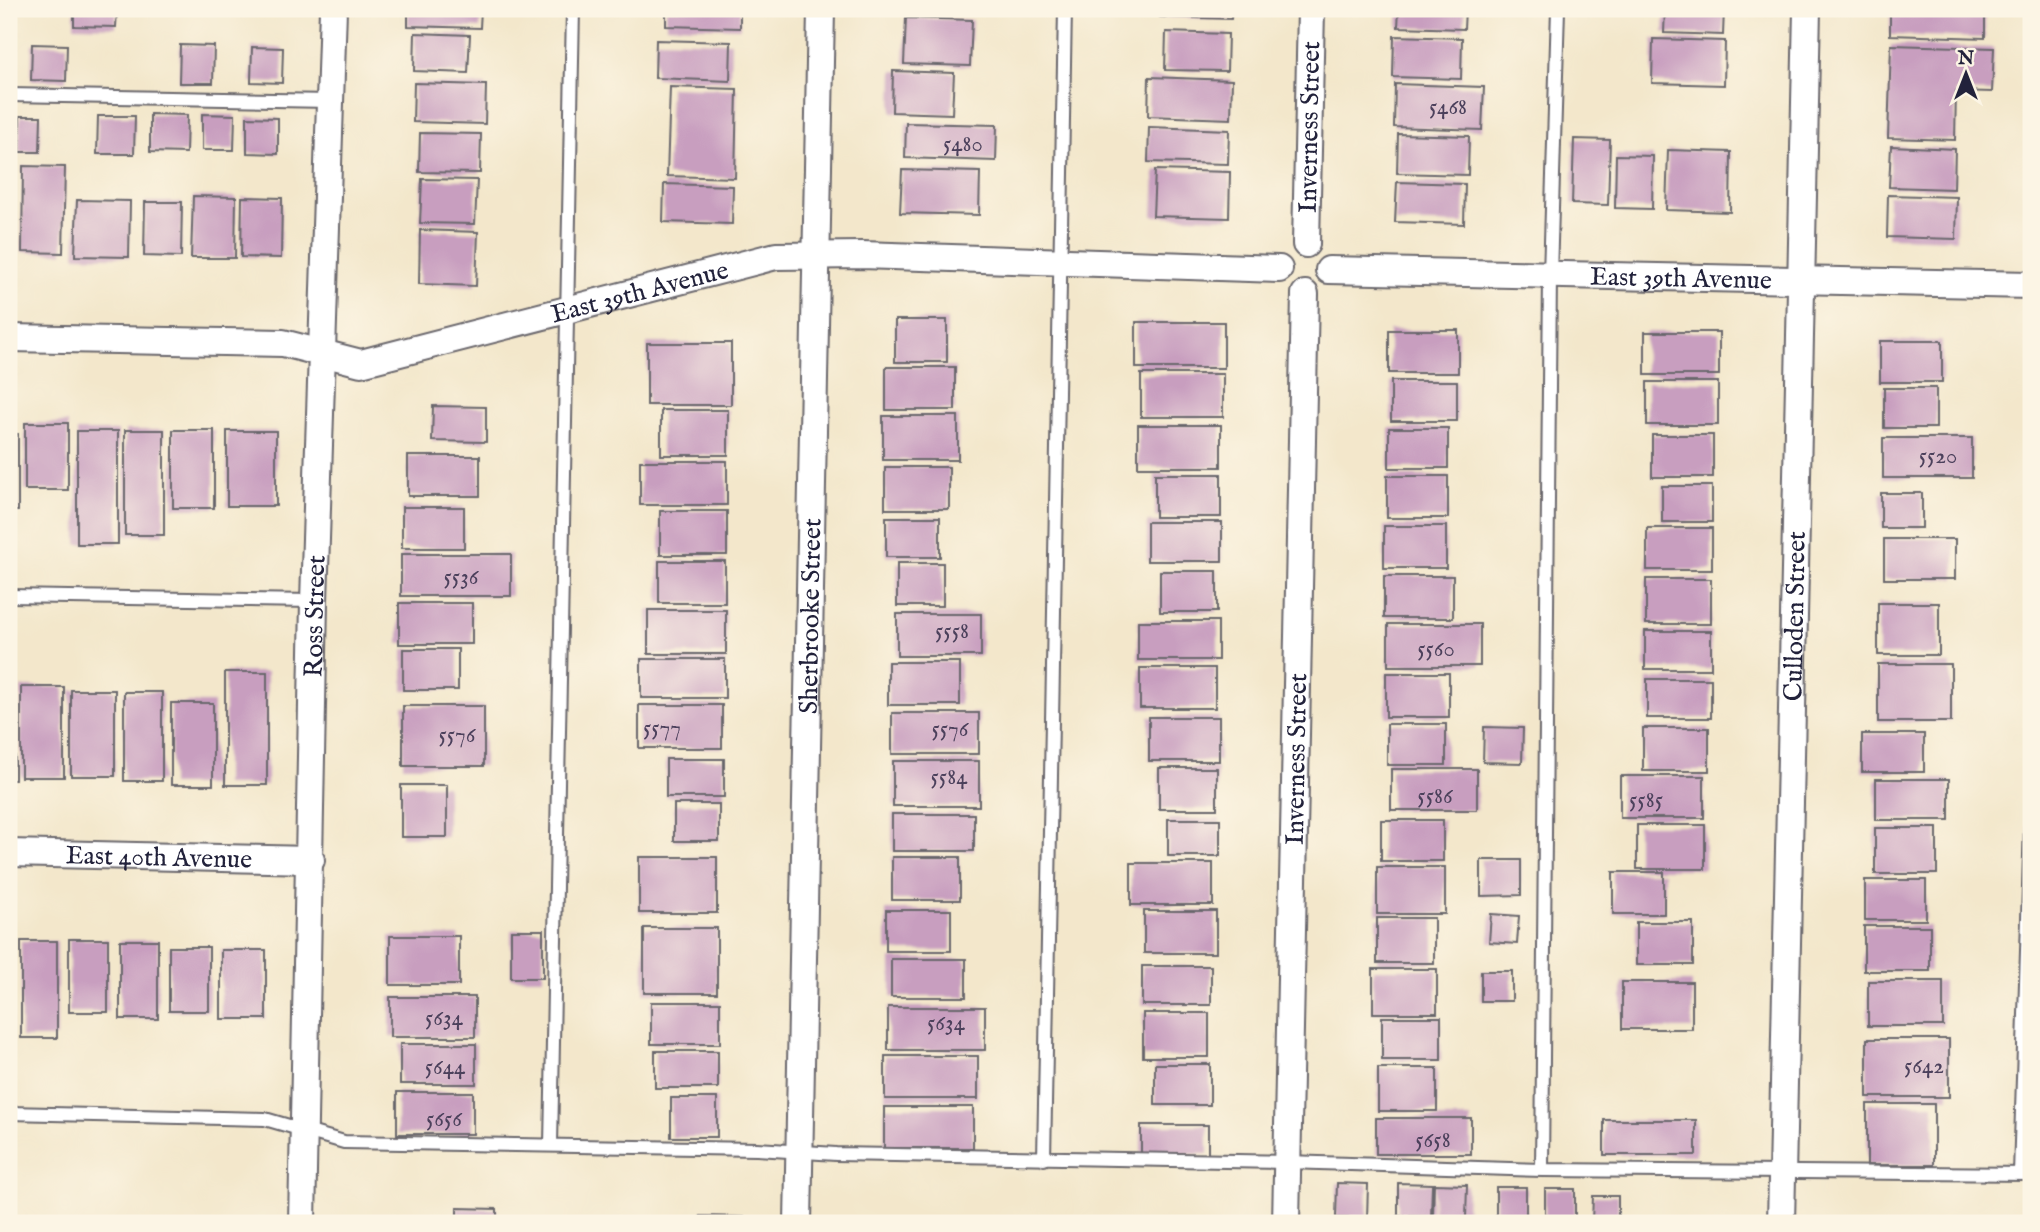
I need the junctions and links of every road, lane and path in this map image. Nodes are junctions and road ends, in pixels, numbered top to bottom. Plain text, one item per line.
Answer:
1 (333, 9) edge
2 (573, 9) edge
3 (821, 9) edge
4 (1065, 9) edge
5 (1311, 9) edge
6 (1558, 9) edge
7 (1807, 9) edge
8 (9, 95) edge
9 (331, 101) junction
10 (1306, 244) junction
11 (815, 255) junction
12 (1059, 262) junction
13 (1279, 269) junction
14 (1329, 270) junction
15 (1550, 275) junction
16 (1800, 279) junction
17 (2031, 285) edge
18 (1305, 294) junction
19 (568, 309) junction
20 (9, 338) edge
21 (322, 353) junction
22 (9, 596) edge
23 (314, 601) junction
24 (2031, 823) edge
25 (9, 853) edge
26 (311, 860) junction
27 (9, 1113) edge
28 (304, 1130) junction
29 (551, 1145) junction
30 (800, 1153) junction
31 (1044, 1159) junction
32 (1287, 1162) junction
33 (1542, 1170) junction
34 (1782, 1171) junction
35 (2026, 1174) edge
36 (302, 1223) edge
37 (798, 1223) edge
38 (1286, 1223) edge
39 (1781, 1223) edge

1 - 9 street, Ross Street
2 - 19 lane
3 - 11 street, Sherbrooke Street
4 - 12 lane
5 - 10 street, Inverness Street
6 - 15 lane
7 - 16 street, Culloden Street
8 - 9 lane
9 - 21 street, Ross Street
10 - 13 street
10 - 14 street
11 - 12 street, East 39th Avenue
11 - 19 street, East 39th Avenue
11 - 30 street, Sherbrooke Street
12 - 13 street, East 39th Avenue
12 - 31 lane
13 - 18 street
14 - 15 street, East 39th Avenue
14 - 18 street
15 - 16 street, East 39th Avenue
15 - 33 lane
16 - 17 street, East 39th Avenue
16 - 34 street, Culloden Street
18 - 32 street, Inverness Street
19 - 21 street, East 39th Avenue
19 - 29 lane
20 - 21 street, East 39th Avenue
21 - 23 street, Ross Street
22 - 23 lane
23 - 26 street, Ross Street
24 - 35 lane
25 - 26 street, East 40th Avenue
26 - 28 street, Ross Street
27 - 28 lane
28 - 29 lane
28 - 36 street, Ross Street
29 - 30 lane
30 - 31 lane
30 - 37 street, Sherbrooke Street
31 - 32 lane
32 - 33 lane
32 - 38 street, Inverness Street
33 - 34 lane
34 - 35 lane
34 - 39 street, Culloden Street

